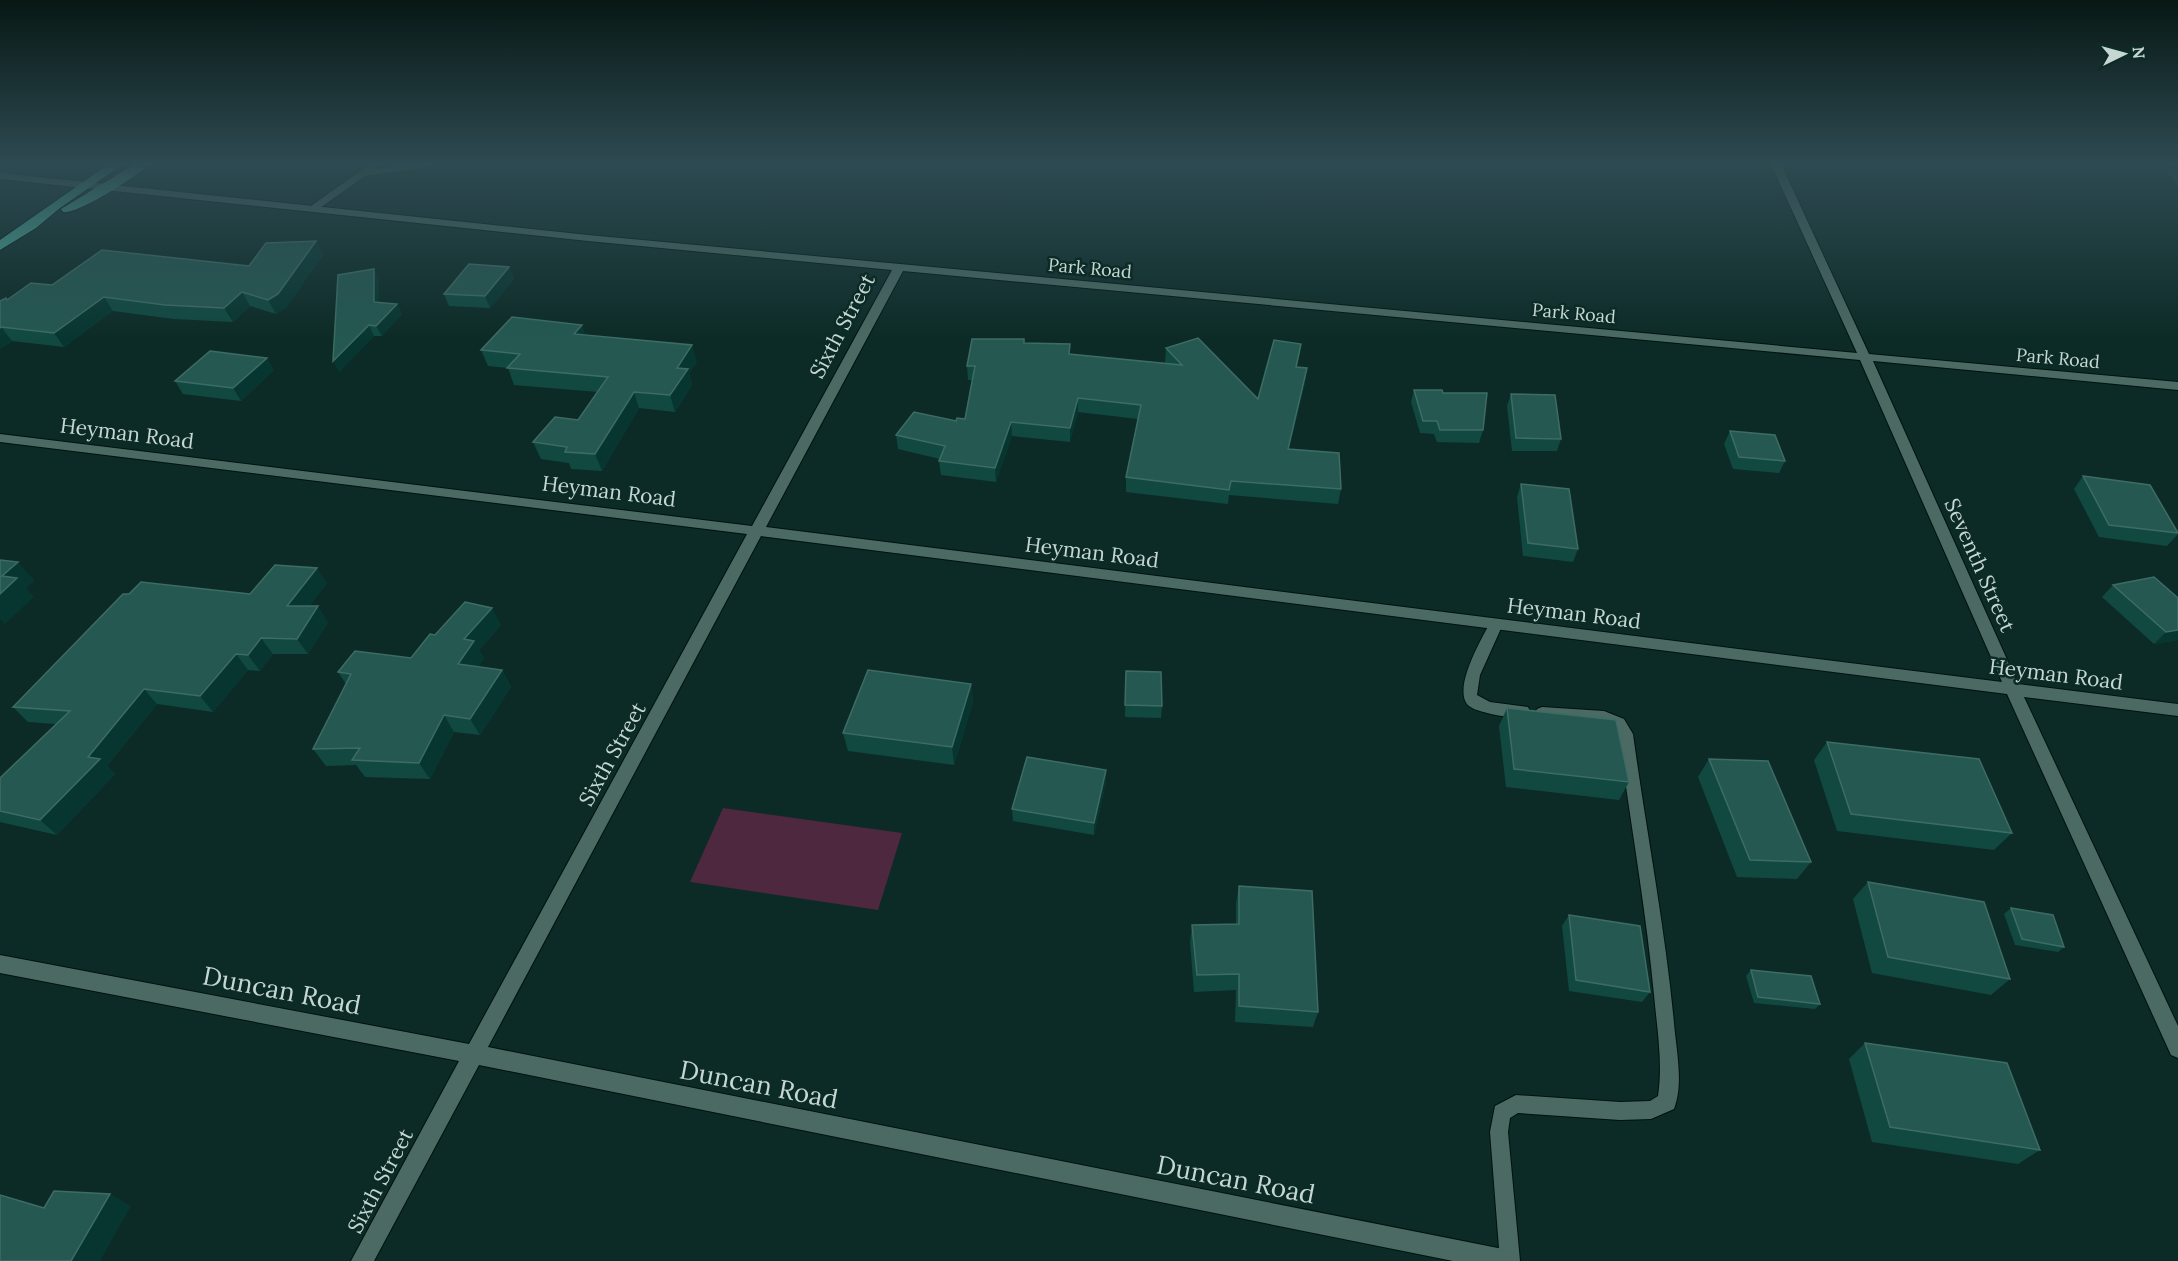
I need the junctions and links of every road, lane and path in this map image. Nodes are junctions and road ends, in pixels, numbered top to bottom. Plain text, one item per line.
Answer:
1 (35, 223) edge
2 (36, 223) edge
3 (450, 223) edge
4 (1803, 223) edge
5 (32, 225) junction
6 (0, 246) edge
7 (899, 267) junction
8 (1865, 357) junction
9 (2178, 386) edge
10 (0, 438) edge
11 (758, 531) junction
12 (1496, 624) junction
13 (2013, 690) junction
14 (2178, 710) edge
15 (0, 964) edge
16 (2178, 1048) edge
17 (473, 1054) junction
18 (362, 1261) edge
19 (1509, 1261) edge

1 - 5 highway
2 - 5 highway
3 - 7 street, Park Road
4 - 8 street, Seventh Street
5 - 6 highway
7 - 8 street, Park Road
7 - 11 street, Sixth Street
8 - 9 street, Park Road
8 - 13 street, Seventh Street
10 - 11 street, Heyman Road
11 - 12 street, Heyman Road
11 - 17 street, Sixth Street
12 - 13 street, Heyman Road
12 - 19 lane
13 - 14 street, Heyman Road
13 - 16 street, Seventh Street
15 - 17 street, Duncan Road
17 - 18 street, Sixth Street
17 - 19 street, Duncan Road

